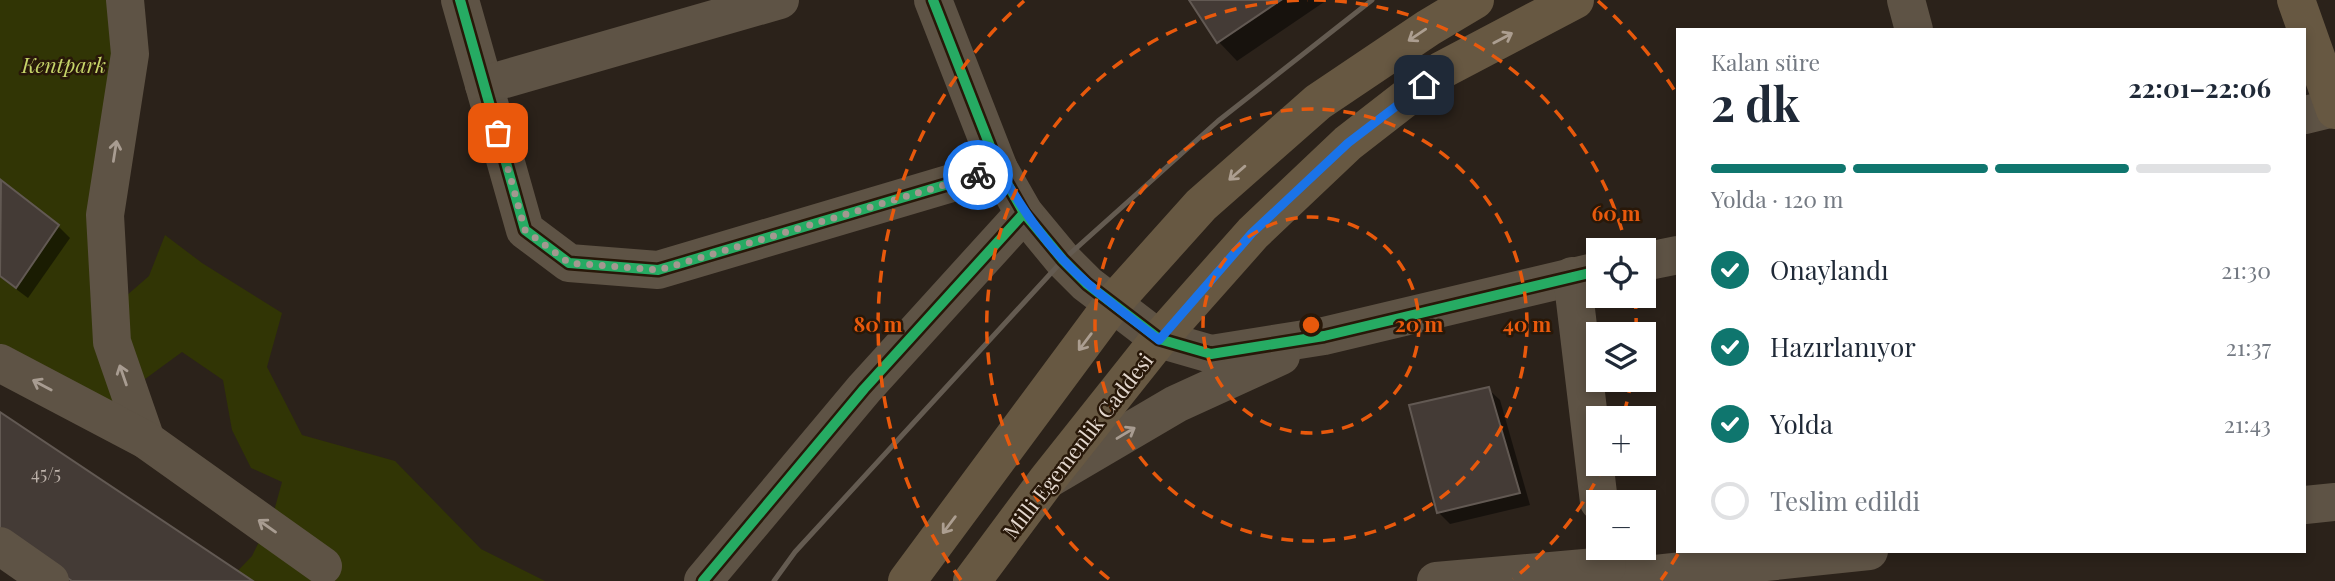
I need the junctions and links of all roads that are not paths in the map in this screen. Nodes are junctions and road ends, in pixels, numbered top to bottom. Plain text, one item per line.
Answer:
1 (125, 0) edge
2 (460, 0) edge
3 (780, 0) edge
4 (933, 0) edge
5 (1475, 0) edge
6 (1575, 0) edge
7 (1906, 0) edge
8 (2296, 0) edge
9 (1913, 28) edge
10 (484, 85) junction
11 (2335, 109) edge
12 (2306, 115) edge
13 (999, 169) junction
14 (1024, 213) junction
15 (1676, 255) edge
16 (1656, 259) edge
17 (1585, 274) edge
18 (1113, 303) junction
19 (1324, 337) junction
20 (1159, 340) junction
21 (0, 363) edge
22 (146, 440) junction
23 (1047, 480) junction
24 (1598, 490) edge
25 (2335, 502) edge
26 (2306, 505) edge
27 (0, 546) edge
28 (1839, 553) edge
29 (1607, 568) edge
30 (327, 576) edge
31 (50, 581) edge
32 (703, 581) edge
33 (907, 581) edge
34 (972, 581) edge
35 (1436, 581) edge

22 -> 1 street
2 - 10 street
3 - 10 street
4 - 13 street
5 -> 18 main road
20 -> 6 main road, Milli Egemenlik Caddesi
7 - 9 street
8 - 11 main road
10 - 13 street
11 - 12 street
13 - 14 street
14 - 18 street
14 - 32 street
15 - 16 street
17 - 19 street
17 - 24 street
18 - 20 street
18 -> 33 main road
19 - 20 street
23 -> 19 street
20 - 23 main road, Milli Egemenlik Caddesi
22 -> 21 street
30 -> 22 street
23 - 34 main road, Milli Egemenlik Caddesi
25 - 26 street
27 - 31 street
28 - 29 street
29 - 35 street

